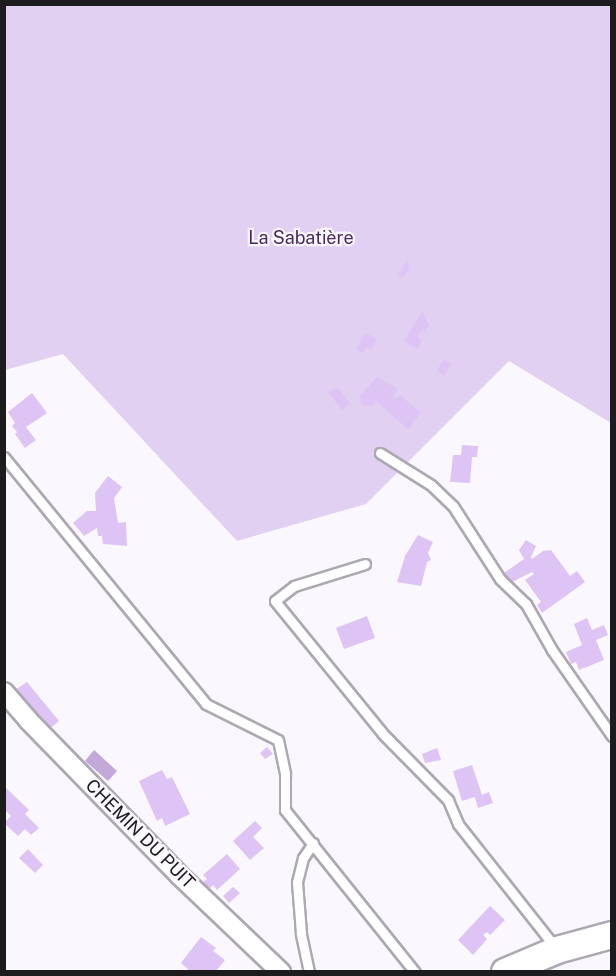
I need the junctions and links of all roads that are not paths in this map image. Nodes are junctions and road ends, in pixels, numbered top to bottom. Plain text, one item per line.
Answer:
1 (380, 453) dead end
2 (4, 457) edge
3 (366, 564) dead end
4 (4, 692) edge
5 (612, 736) edge
6 (313, 843) junction
7 (612, 935) edge
8 (557, 950) junction
9 (281, 972) edge
10 (309, 972) edge
11 (415, 972) edge
12 (505, 972) edge

1 - 5 lane
2 - 6 lane
3 - 8 lane
4 - 9 street, CHEMIN DU PUIT
6 - 10 lane
6 - 11 lane
7 - 8 street
8 - 12 street

